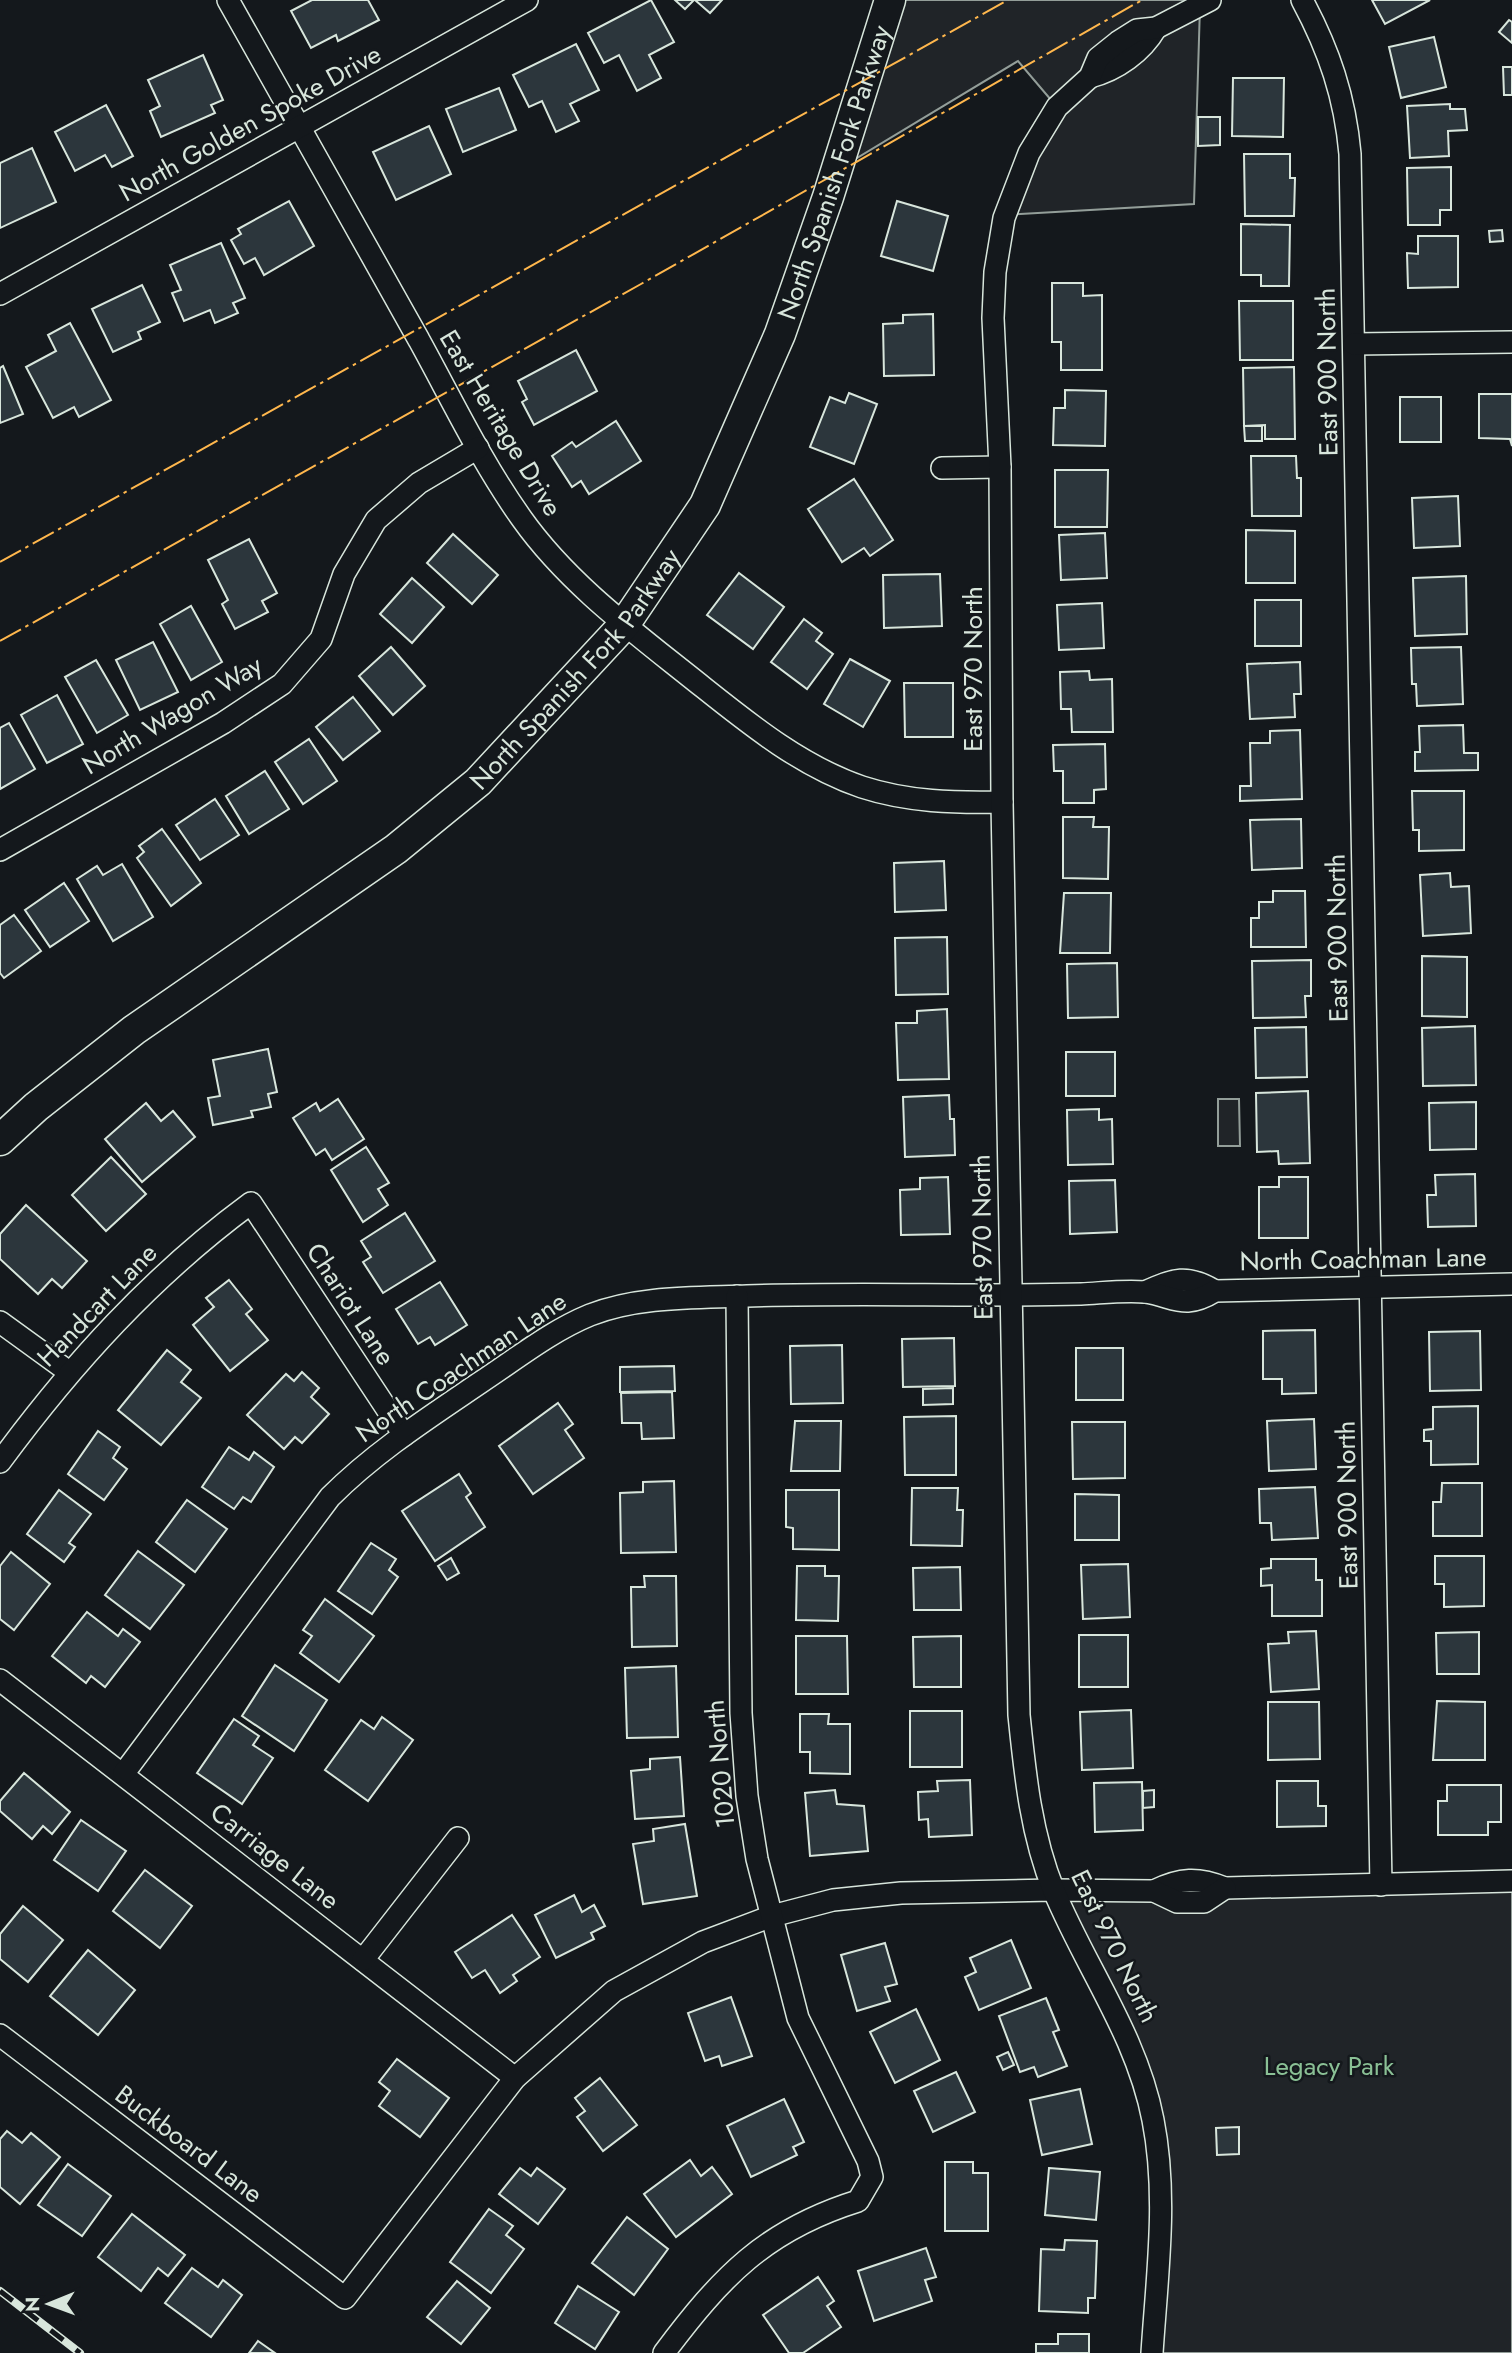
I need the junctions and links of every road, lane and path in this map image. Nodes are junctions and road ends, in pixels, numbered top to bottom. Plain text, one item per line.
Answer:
1 (228, 0) edge
2 (527, 0) edge
3 (890, 0) edge
4 (1210, 0) edge
5 (1302, 0) edge
6 (299, 129) junction
7 (0, 294) edge
8 (1512, 342) edge
9 (1354, 344) junction
10 (478, 448) junction
11 (1000, 467) junction
12 (942, 468) dead end
13 (624, 625) junction
14 (1002, 802) junction
15 (0, 850) edge
16 (0, 1140) edge
17 (251, 1203) joint
18 (1512, 1284) edge
19 (1371, 1286) junction
20 (737, 1296) junction
21 (1011, 1296) junction
22 (0, 1322) edge
23 (69, 1372) junction
24 (404, 1435) junction
25 (0, 1462) edge
26 (0, 1680) edge
27 (124, 1773) junction
28 (458, 1838) dead end
29 (1512, 1881) edge
30 (1381, 1885) junction
31 (1054, 1890) junction
32 (772, 1916) junction
33 (363, 1960) junction
34 (0, 2035) edge
35 (515, 2078) junction
36 (664, 2353) edge
37 (1152, 2353) edge

1 - 6 street, East Heritage Drive
2 - 6 street, North Golden Spoke Drive
3 - 13 street, North Spanish Fork Parkway
4 - 11 street, East 970 North
5 - 9 street, East 900 North
6 - 7 street, North Golden Spoke Drive
6 - 10 street, East Heritage Drive
8 - 9 street
9 - 19 street, East 900 North
10 - 13 street, East Heritage Drive
10 - 15 street, North Wagon Way
11 - 12 street
11 - 14 street, East 970 North
13 - 14 street, East Heritage Drive
13 - 16 street, North Spanish Fork Parkway
14 - 21 street, East 970 North
17 - 23 street, Handcart Lane
17 - 24 street, Chariot Lane
18 - 19 street, North Coachman Lane
19 - 21 street, North Coachman Lane
19 - 30 street, East 900 North
20 - 21 street, North Coachman Lane
20 - 24 street, North Coachman Lane
20 - 32 street, 1020 North
21 - 31 street, East 970 North
22 - 23 street
23 - 25 street, Handcart Lane
24 - 27 street, North Coachman Lane
26 - 27 street, Carriage Lane
27 - 33 street, Carriage Lane
28 - 33 street
29 - 30 street
30 - 31 street
31 - 32 street
31 - 37 street, East 970 North
32 - 35 street
32 - 36 street, 1020 North
33 - 35 street, Carriage Lane
34 - 35 street, Buckboard Lane

